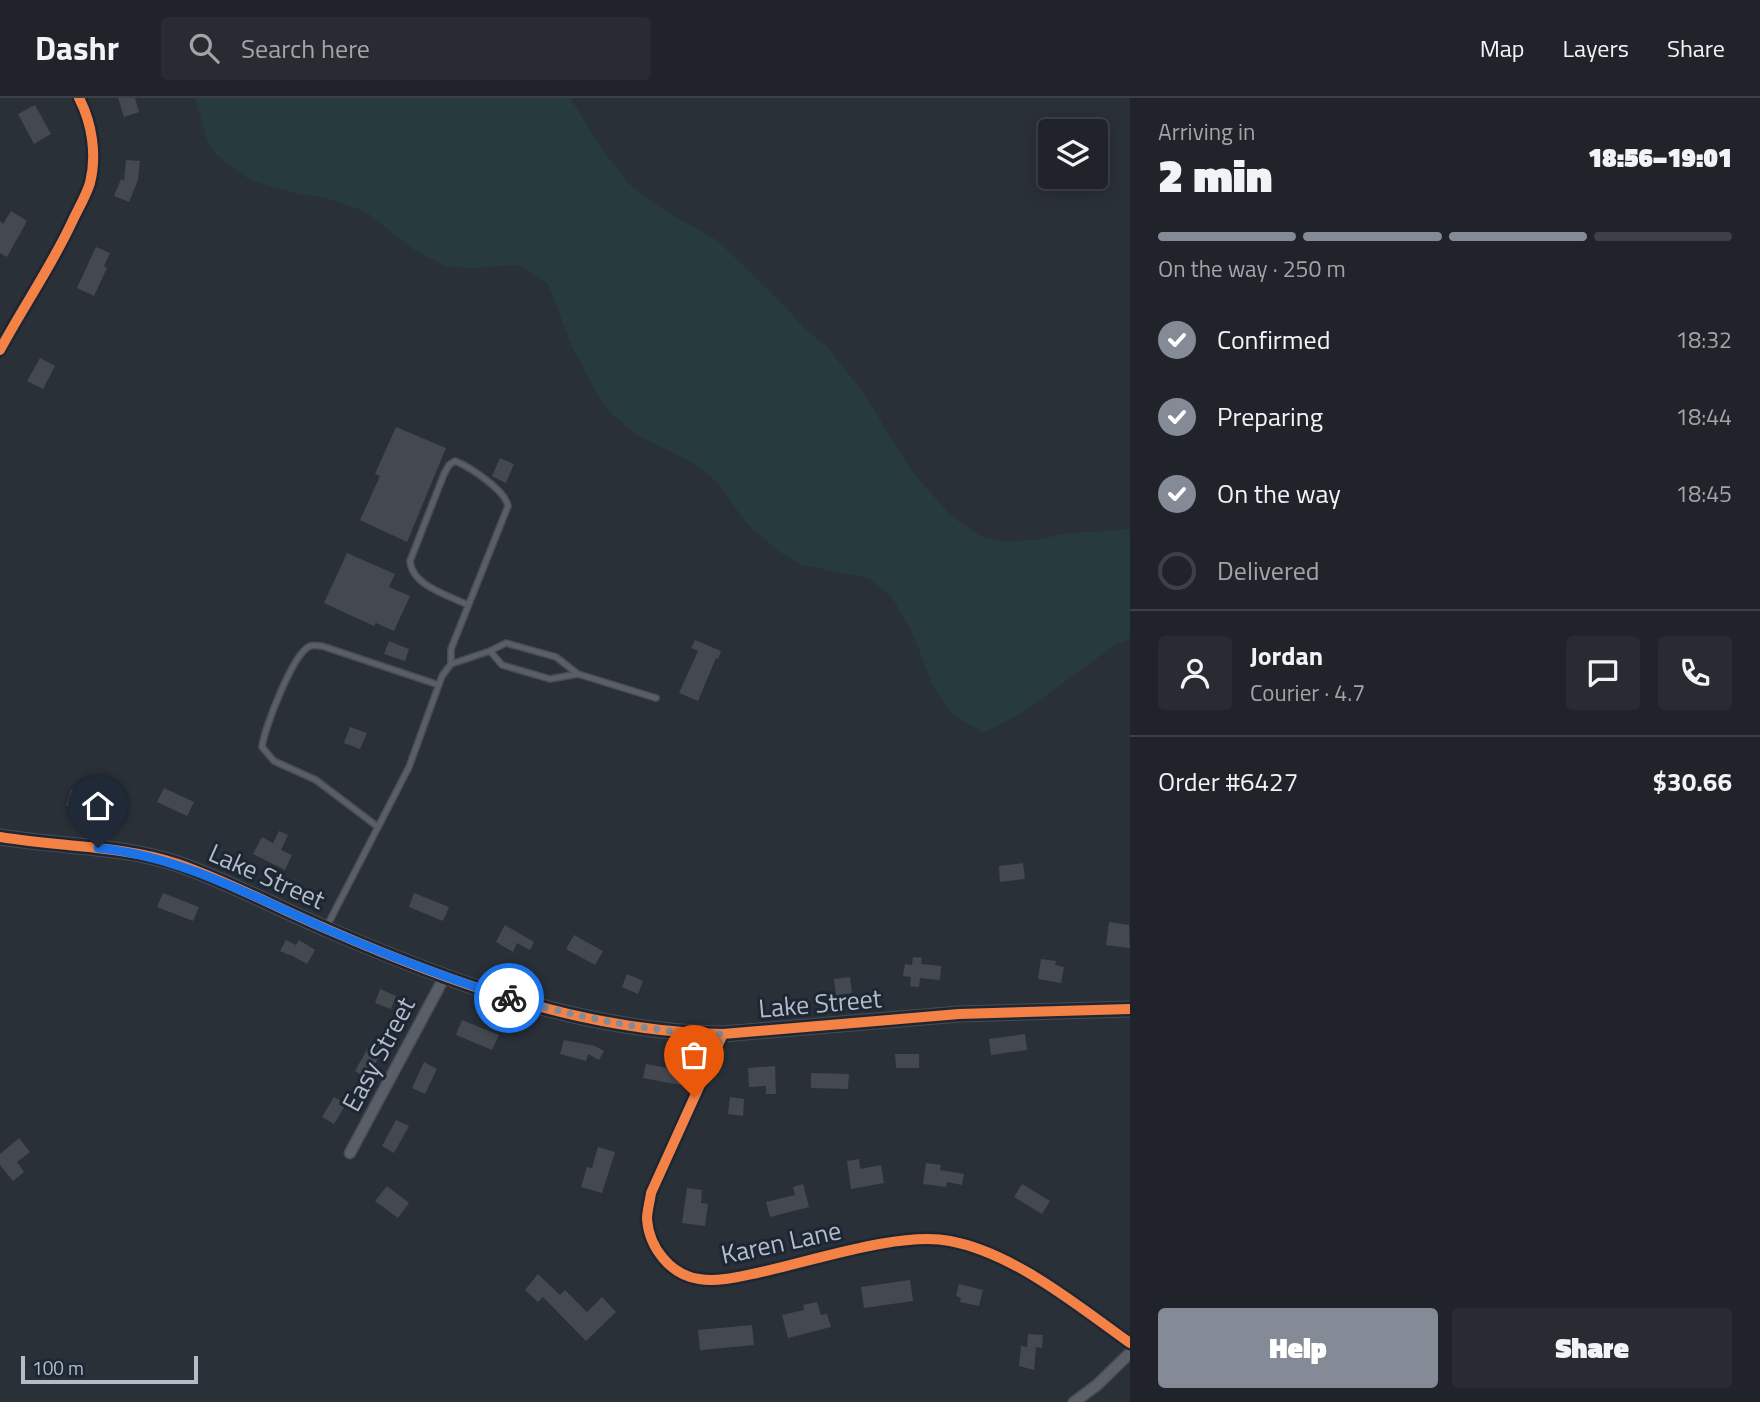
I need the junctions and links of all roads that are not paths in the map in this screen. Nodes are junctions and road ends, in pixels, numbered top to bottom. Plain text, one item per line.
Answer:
1 (79, 98) edge
2 (0, 351) edge
3 (468, 605) junction
4 (490, 650) junction
5 (451, 664) junction
6 (578, 674) junction
7 (439, 685) junction
8 (656, 698) dead end
9 (378, 827) junction
10 (0, 836) edge
11 (326, 929) junction
12 (445, 976) junction
13 (1130, 1009) edge
14 (723, 1034) junction
15 (350, 1153) dead end
16 (1130, 1343) edge
17 (1130, 1353) edge
18 (1074, 1402) edge

1 - 2 street
3 - 3 lane
3 - 5 lane
4 - 5 lane
4 - 6 lane
4 - 6 lane
5 - 7 lane
6 - 8 lane
7 - 9 lane
7 - 9 lane
9 - 11 lane
10 - 11 street, Lake Street
11 - 12 street, Lake Street
12 - 14 street, Lake Street
12 - 15 street, Easy Street
13 - 14 street, Lake Street
14 - 16 street, Karen Lane
17 - 18 street

